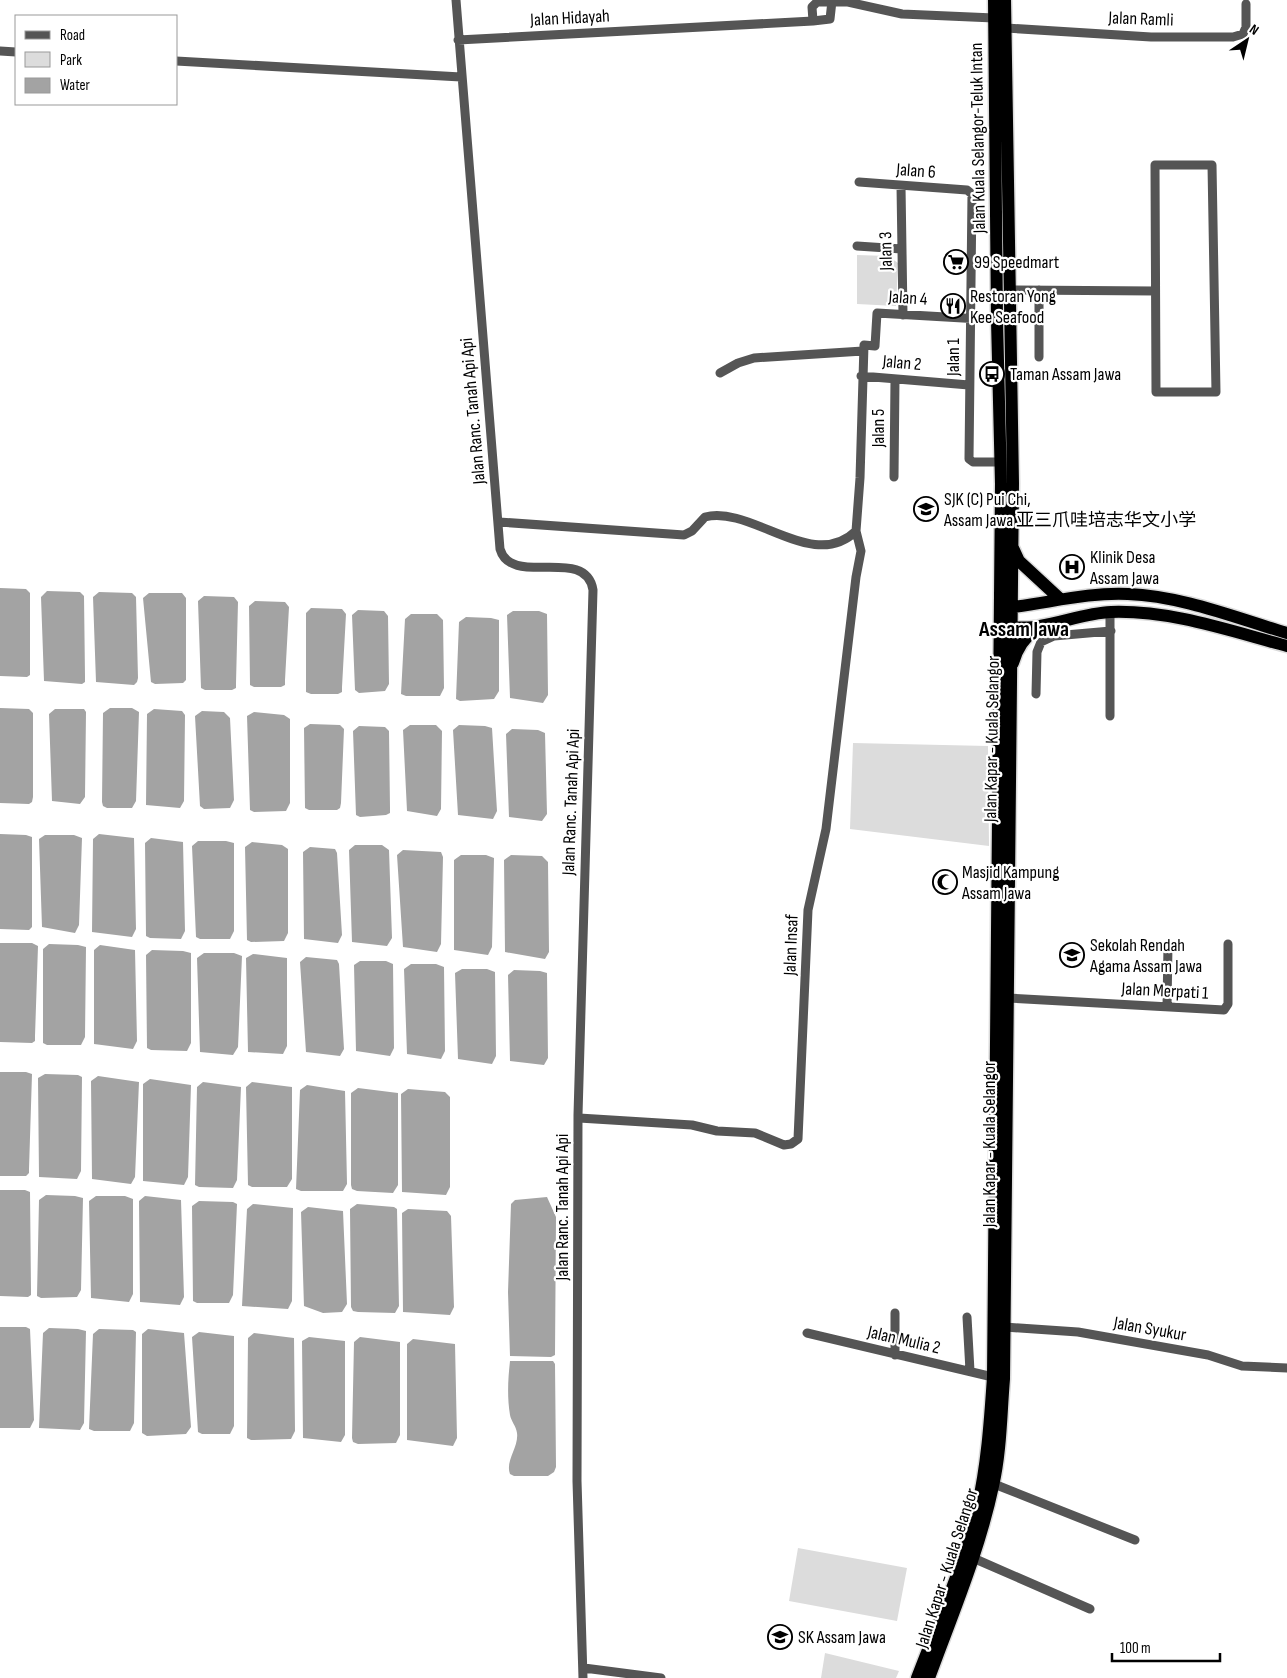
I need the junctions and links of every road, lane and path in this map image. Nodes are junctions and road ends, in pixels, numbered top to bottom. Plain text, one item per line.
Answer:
1 (456, 0) edge
2 (994, 0) edge
3 (1005, 0) edge
4 (832, 1) junction
5 (1246, 4) dead end
6 (994, 18) junction
7 (813, 21) junction
8 (1006, 28) junction
9 (458, 40) junction
10 (0, 51) edge
11 (15, 52) edge
12 (178, 61) edge
13 (461, 77) junction
14 (859, 182) dead end
15 (901, 186) junction
16 (971, 192) joint
17 (856, 246) dead end
18 (902, 248) junction
19 (1011, 290) junction
20 (1039, 290) junction
21 (1155, 292) junction
22 (903, 315) junction
23 (970, 319) junction
24 (997, 320) junction
25 (863, 351) junction
26 (1039, 357) dead end
27 (720, 373) dead end
28 (861, 376) junction
29 (894, 379) junction
30 (969, 385) junction
31 (1001, 462) junction
32 (894, 477) dead end
33 (499, 522) junction
34 (856, 532) junction
35 (1012, 546) junction
36 (1059, 598) junction
37 (1006, 605) junction
38 (1110, 612) junction
39 (1038, 627) junction
40 (1003, 629) junction
41 (1111, 631) junction
42 (1287, 633) edge
43 (1287, 646) edge
44 (1010, 678) junction
45 (1036, 694) dead end
46 (1110, 716) dead end
47 (1228, 944) dead end
48 (1168, 945) dead end
49 (1007, 998) junction
50 (1167, 1007) junction
51 (579, 1118) junction
52 (896, 1313) dead end
53 (967, 1317) dead end
54 (1005, 1326) junction
55 (807, 1333) dead end
56 (895, 1355) junction
57 (1287, 1368) edge
58 (970, 1371) junction
59 (998, 1378) junction
60 (994, 1484) junction
61 (1135, 1540) dead end
62 (973, 1558) junction
63 (1090, 1609) dead end
64 (928, 1670) edge
65 (584, 1673) edge
66 (661, 1678) edge
67 (917, 1678) edge

1 - 9 street, Jalan Ranc. Tanah Api Api
2 - 6 highway, Jalan Kuala Selangor-Teluk Intan
3 - 8 highway, Jalan Kuala Selangor-Teluk Intan
4 - 6 street
4 - 7 street
4 - 7 street
5 - 8 street, Jalan Ramli
6 - 24 highway, Jalan Kuala Selangor-Teluk Intan
7 - 9 street, Jalan Hidayah
8 - 19 highway, Jalan Kuala Selangor-Teluk Intan
9 - 13 street, Jalan Ranc. Tanah Api Api
10 - 11 street
12 - 13 street
13 - 33 street, Jalan Ranc. Tanah Api Api
14 - 15 street, Jalan 6
15 - 16 street, Jalan 6
15 - 18 street, Jalan 3
16 - 23 street, Jalan 1
17 - 18 street
18 - 22 street, Jalan 3
19 - 20 street
19 - 35 highway, Jalan Kuala Selangor-Teluk Intan
20 - 21 street
20 - 26 street
21 - 21 street
22 - 23 street, Jalan 4
22 - 25 street, Jalan 4
23 - 24 street, Jalan 4
23 - 30 street, Jalan 1
24 - 31 highway, Jalan Kuala Selangor-Teluk Intan
25 - 27 street
25 - 28 street
28 - 29 street, Jalan 2
28 - 34 street
29 - 30 street, Jalan 2
29 - 32 street, Jalan 5
30 - 31 street, Jalan 1
31 - 37 highway, Jalan Kuala Selangor-Teluk Intan
33 - 34 street
33 - 51 street, Jalan Ranc. Tanah Api Api
34 - 51 street, Jalan Insaf
35 - 36 highway
35 - 37 highway, Jalan Kuala Selangor-Teluk Intan
36 - 37 highway
36 - 42 highway
37 - 40 highway, Jalan Kapar - Kuala Selangor
38 - 39 highway
38 - 41 street
38 - 43 highway
39 - 40 highway
39 - 44 highway
40 - 44 highway, Jalan Kapar - Kuala Selangor
40 - 59 highway, Jalan Kapar - Kuala Selangor
41 - 45 street
41 - 46 street
44 - 49 highway, Jalan Kapar - Kuala Selangor
47 - 50 street, Jalan Merpati 1
48 - 50 street
49 - 50 street, Jalan Merpati 1
49 - 54 highway, Jalan Kapar - Kuala Selangor
51 - 65 street, Jalan Ranc. Tanah Api Api
52 - 56 street
53 - 58 street
54 - 57 street, Jalan Syukur
54 - 59 highway, Jalan Kapar - Kuala Selangor
55 - 56 street, Jalan Mulia 2
56 - 58 street, Jalan Mulia 2
58 - 59 street, Jalan Mulia 2
59 - 60 highway, Jalan Kapar - Kuala Selangor
59 - 64 highway, Jalan Kapar - Kuala Selangor
60 - 61 street
60 - 62 highway, Jalan Kapar - Kuala Selangor
62 - 63 street
62 - 64 highway, Jalan Kapar - Kuala Selangor
64 - 67 highway, Jalan Kapar - Kuala Selangor
65 - 66 street

